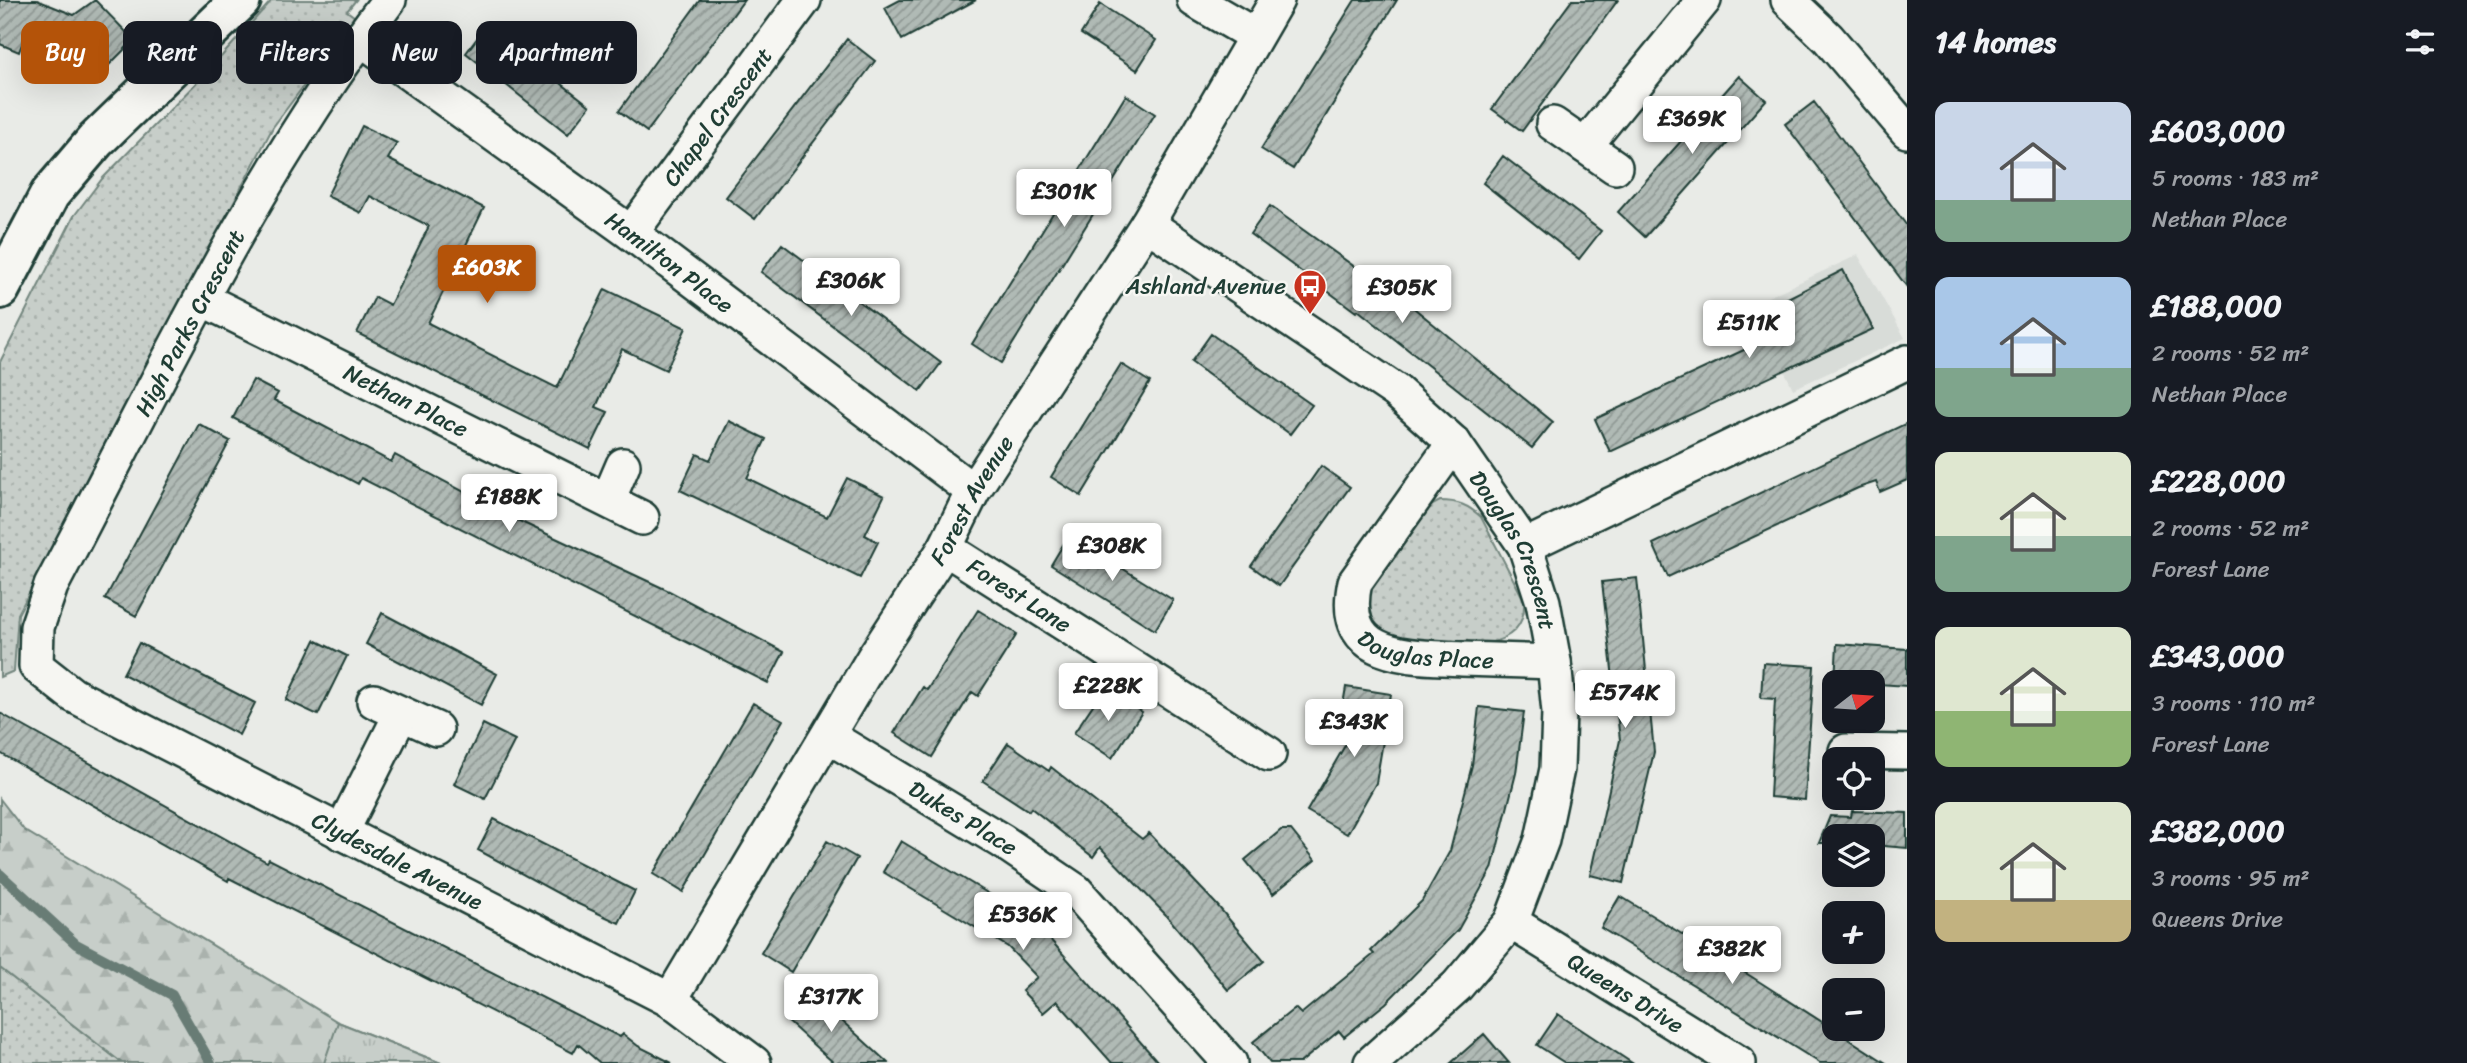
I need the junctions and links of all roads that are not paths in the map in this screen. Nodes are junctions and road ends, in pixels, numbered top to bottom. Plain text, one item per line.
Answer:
1 (241, 0) edge
2 (389, 0) edge
3 (804, 0) edge
4 (1194, 0) edge
5 (1277, 0) edge
6 (1704, 0) edge
7 (1788, 0) edge
8 (1254, 35) junction
9 (360, 38) junction
10 (1553, 124) dead end
11 (1907, 131) edge
12 (1584, 146) junction
13 (1615, 167) dead end
14 (1147, 224) junction
15 (631, 233) junction
16 (0, 289) edge
17 (202, 299) junction
18 (1907, 362) edge
19 (1454, 443) junction
20 (623, 465) dead end
21 (973, 491) junction
22 (608, 500) junction
23 (642, 518) dead end
24 (1525, 546) junction
25 (946, 548) junction
26 (1555, 662) junction
27 (36, 666) joint
28 (436, 729) dead end
29 (828, 736) junction
30 (1885, 752) edge
31 (1907, 752) edge
32 (1269, 754) dead end
33 (341, 833) junction
34 (1511, 922) junction
35 (670, 1000) junction
36 (754, 1063) edge
37 (1230, 1063) edge
38 (1371, 1063) edge
39 (1740, 1063) edge

1 - 16 street
2 - 9 street, High Parks Crescent
3 - 15 street, Chapel Crescent
4 - 8 street
5 - 8 street, Forest Avenue
6 - 12 street
7 - 11 street
8 - 14 street, Forest Avenue
9 - 15 street, Hamilton Place
9 - 17 street, High Parks Crescent
10 - 12 street
12 - 13 street
14 - 19 street, Douglas Crescent
14 - 21 street, Forest Avenue
15 - 21 street, Hamilton Place
17 - 22 street, Nethan Place
17 - 27 street, High Parks Crescent
18 - 24 street
19 - 24 street, Douglas Crescent
19 - 26 street, Douglas Place
20 - 22 street
21 - 25 street, Forest Avenue
22 - 23 street, Nethan Place
24 - 26 street, Douglas Crescent
25 - 29 street, Forest Avenue
25 - 32 street, Forest Lane
26 - 34 street, Douglas Crescent
27 - 33 street, Clydesdale Avenue
28 - 33 street
29 - 35 street, Forest Avenue
29 - 37 street, Dukes Place
30 - 31 street
33 - 35 street, Clydesdale Avenue
34 - 38 street, Douglas Crescent
34 - 39 street, Queens Drive
35 - 36 street, Clydesdale Avenue

